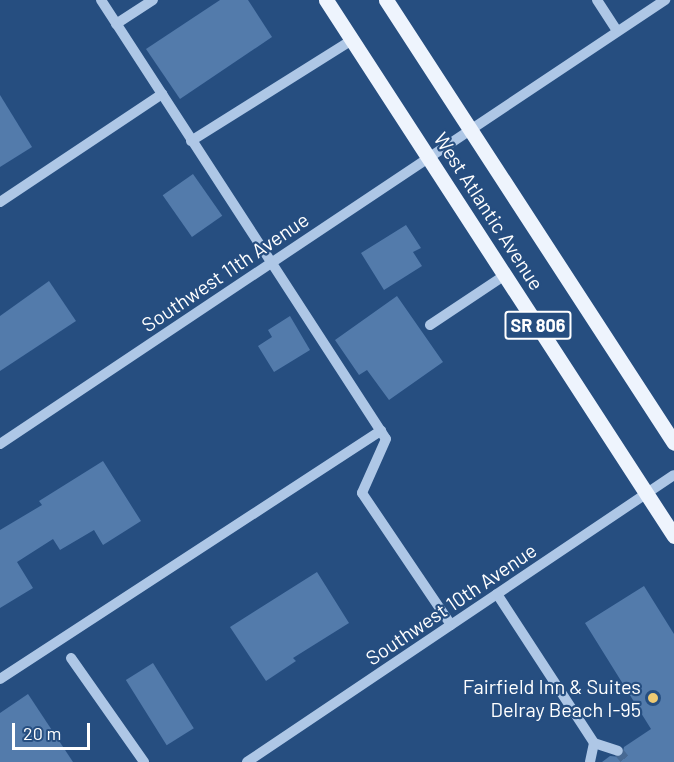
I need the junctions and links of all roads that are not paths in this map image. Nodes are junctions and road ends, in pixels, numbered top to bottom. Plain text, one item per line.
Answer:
1 (100, 0) edge
2 (153, 0) edge
3 (326, 0) edge
4 (386, 0) edge
5 (597, 0) edge
6 (665, 0) edge
7 (116, 24) junction
8 (617, 32) junction
9 (352, 40) junction
10 (162, 94) junction
11 (470, 129) junction
12 (191, 141) junction
13 (428, 157) junction
14 (0, 202) edge
15 (271, 263) junction
16 (505, 275) junction
17 (430, 325) dead end
18 (381, 431) junction
19 (674, 443) edge
20 (0, 444) edge
21 (674, 475) edge
22 (647, 493) junction
23 (674, 536) edge
24 (497, 594) junction
25 (451, 625) junction
26 (71, 658) dead end
27 (0, 679) edge
28 (594, 743) junction
29 (618, 751) tunnel mouth
30 (144, 762) edge
31 (247, 762) edge
32 (590, 762) edge

1 - 7 street
2 - 7 street
3 - 9 main road, West Atlantic Avenue / SR 806
4 - 11 main road, West Atlantic Avenue / SR 806
5 - 8 street
6 - 8 street, Southwest 11th Avenue
7 - 10 street
8 - 11 street, Southwest 11th Avenue
9 - 12 street
9 - 13 main road, West Atlantic Avenue / SR 806
10 - 12 street
10 - 14 street
11 - 13 street, Southwest 11th Avenue
11 - 19 main road, West Atlantic Avenue / SR 806
12 - 15 street
13 - 15 street, Southwest 11th Avenue
13 - 16 main road, West Atlantic Avenue / SR 806
15 - 18 street
15 - 20 street, Southwest 11th Avenue
16 - 17 street
16 - 22 main road, West Atlantic Avenue / SR 806
18 - 25 street
18 - 27 street
21 - 22 street, Southwest 10th Avenue
22 - 23 main road, West Atlantic Avenue / SR 806
22 - 24 street, Southwest 10th Avenue
24 - 25 street, Southwest 10th Avenue
24 - 28 street
25 - 31 street, Southwest 10th Avenue
26 - 30 street
28 - 29 street
28 - 32 street

